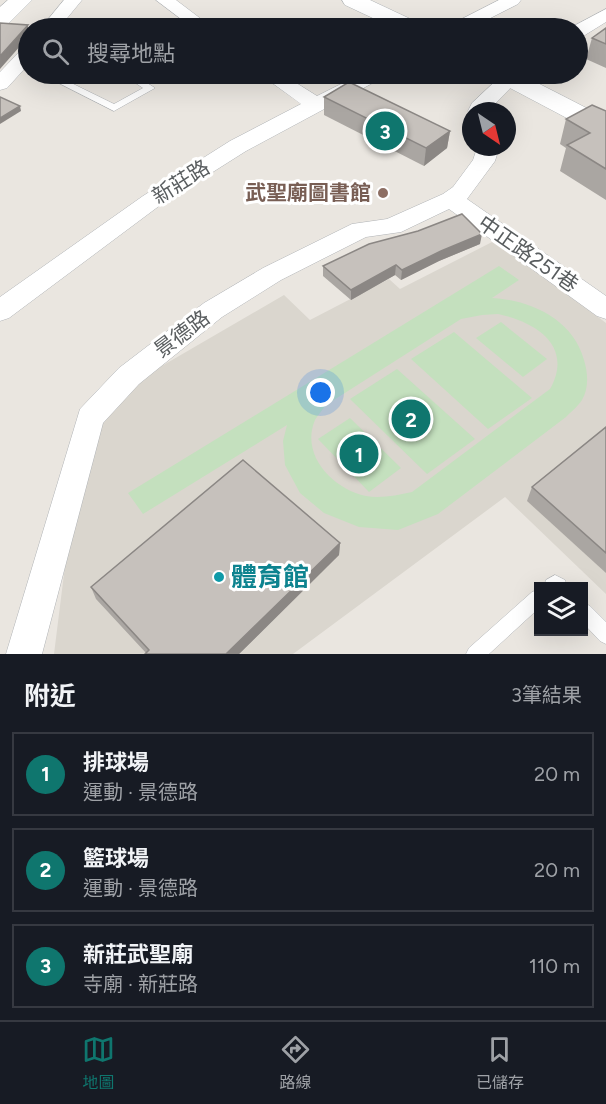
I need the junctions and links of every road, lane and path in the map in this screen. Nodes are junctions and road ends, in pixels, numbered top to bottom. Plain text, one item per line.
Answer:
1 (21, 0) edge
2 (73, 0) edge
3 (165, 0) edge
4 (352, 0) edge
5 (512, 0) edge
6 (606, 14) edge
7 (58, 18) edge
8 (190, 18) edge
9 (390, 18) edge
10 (477, 18) edge
11 (0, 19) edge
12 (588, 26) edge
13 (18, 67) edge
14 (0, 84) edge
15 (66, 84) edge
16 (143, 84) edge
17 (285, 84) edge
18 (356, 84) edge
19 (500, 84) edge
20 (525, 84) edge
21 (483, 102) edge
22 (316, 105) junction
23 (606, 128) edge
24 (486, 156) edge
25 (451, 199) junction
26 (606, 309) edge
27 (0, 311) edge
28 (534, 602) edge
29 (588, 616) edge
30 (606, 635) edge
31 (24, 654) edge
32 (475, 654) edge

1 - 11 street
2 - 7 street
3 - 8 street
4 - 9 street
5 - 10 street
6 - 12 street
13 - 14 street
15 - 16 lane
17 - 22 street
18 - 22 street, 新莊路
19 - 21 street
20 - 23 street
22 - 27 street, 新莊路
24 - 25 street, 景德路
25 - 26 street, 中正路251巷
25 - 31 street, 景德路
28 - 32 lane
29 - 30 lane

